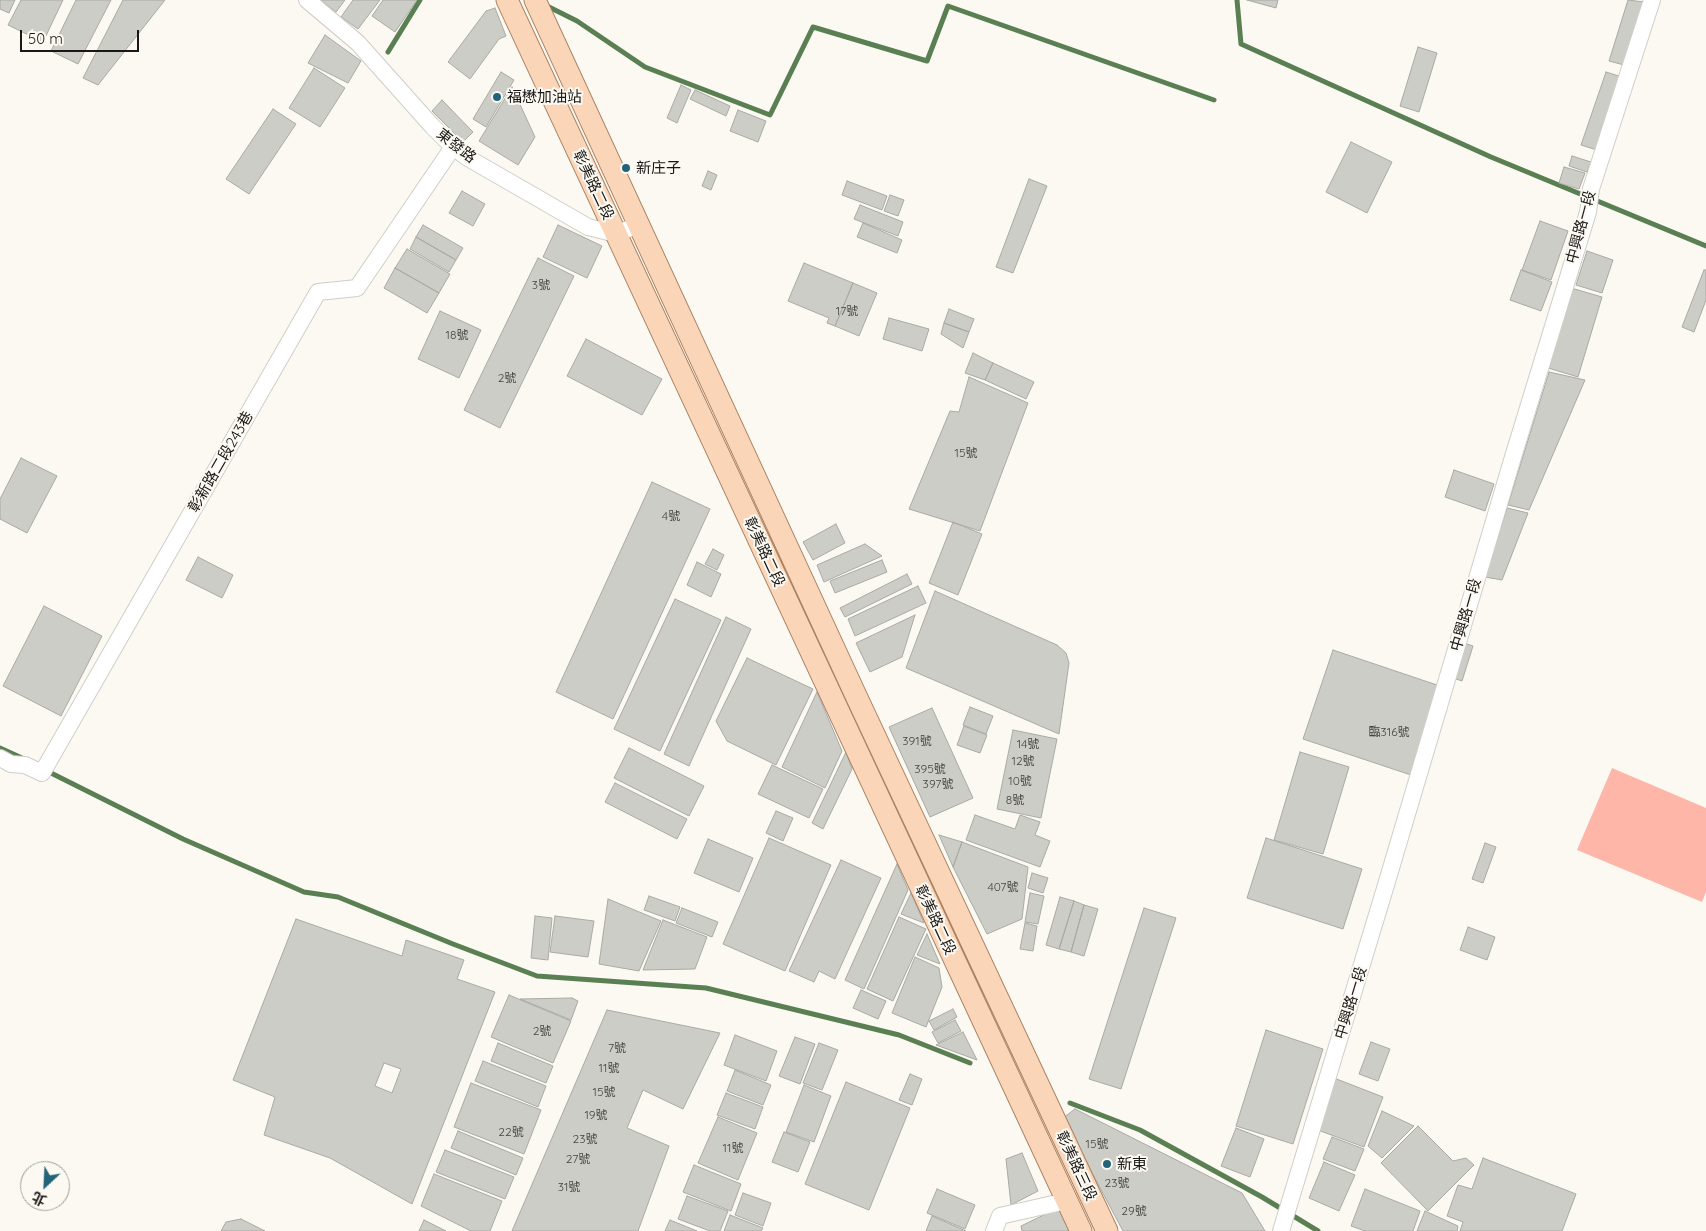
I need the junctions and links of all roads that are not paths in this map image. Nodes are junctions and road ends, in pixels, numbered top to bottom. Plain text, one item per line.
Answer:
1 (307, 0) edge
2 (507, 0) edge
3 (535, 0) edge
4 (1652, 0) edge
5 (452, 147) junction
6 (640, 224) junction
7 (616, 234) junction
8 (838, 655) junction
9 (815, 664) junction
10 (0, 758) edge
11 (1045, 1100) joint
12 (1021, 1105) joint
13 (1066, 1201) junction
14 (994, 1231) edge
15 (1081, 1231) edge
16 (1107, 1231) edge
17 (1282, 1231) edge

1 - 5 street, 東發路
2 - 7 main road, 彰美路二段
3 - 6 main road, 彰美路二段
4 - 17 street, 中興路一段
5 - 7 street, 東發路
5 - 10 street, 彰新路二段243巷
6 - 7 street
6 - 8 main road, 彰美路二段
7 - 9 main road, 彰美路二段
8 - 9 main road
8 - 11 main road, 彰美路二段
9 - 12 main road, 彰美路二段
11 - 16 main road, 彰美路三段
12 - 13 main road, 彰美路三段
13 - 14 street
13 - 15 main road, 彰美路三段

